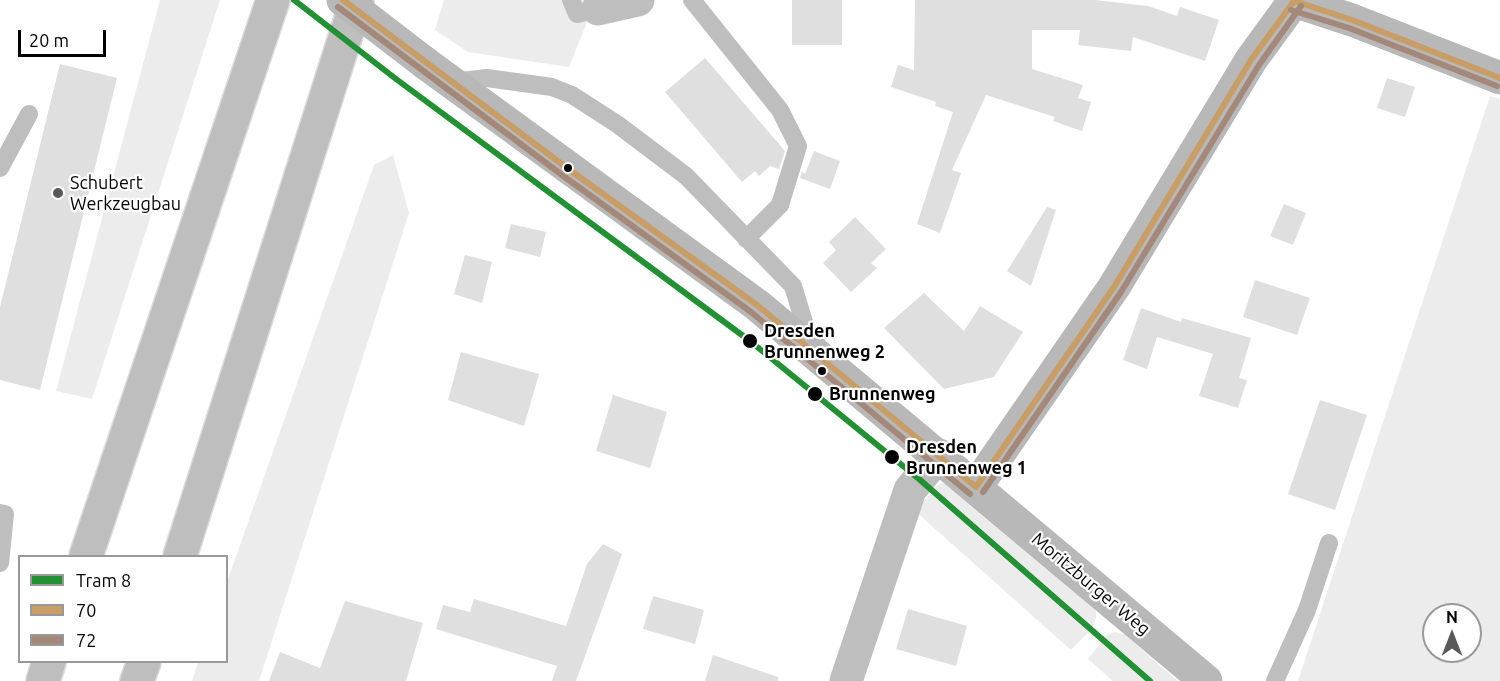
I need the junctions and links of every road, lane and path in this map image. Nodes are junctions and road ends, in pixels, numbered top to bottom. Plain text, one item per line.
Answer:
1 (273, 0) edge
2 (342, 0) edge
3 (357, 0) edge
4 (638, 0) edge
5 (692, 0) edge
6 (1293, 0) edge
7 (585, 5) edge
8 (1500, 78) edge
9 (452, 82) junction
10 (29, 114) dead end
11 (0, 168) edge
12 (746, 238) junction
13 (813, 350) junction
14 (939, 455) junction
15 (976, 487) junction
16 (0, 513) edge
17 (1329, 543) dead end
18 (86, 555) edge
19 (180, 555) edge
20 (0, 563) edge
21 (49, 663) edge
22 (144, 663) edge
23 (43, 681) edge
24 (137, 681) edge
25 (846, 681) edge
26 (1206, 681) edge
27 (1275, 681) edge

1 - 18 main road
2 - 9 street, Moritzburger Weg, bridge
3 - 19 main road
4 - 7 main road
5 - 12 lane
6 - 8 street
6 - 15 street
9 - 12 lane
9 - 13 street, Moritzburger Weg
10 - 11 lane
12 - 13 lane
13 - 14 street, Moritzburger Weg
14 - 15 street, Moritzburger Weg
14 - 25 main road
15 - 26 street, Moritzburger Weg
16 - 20 lane
17 - 27 lane
21 - 23 main road
22 - 24 main road

